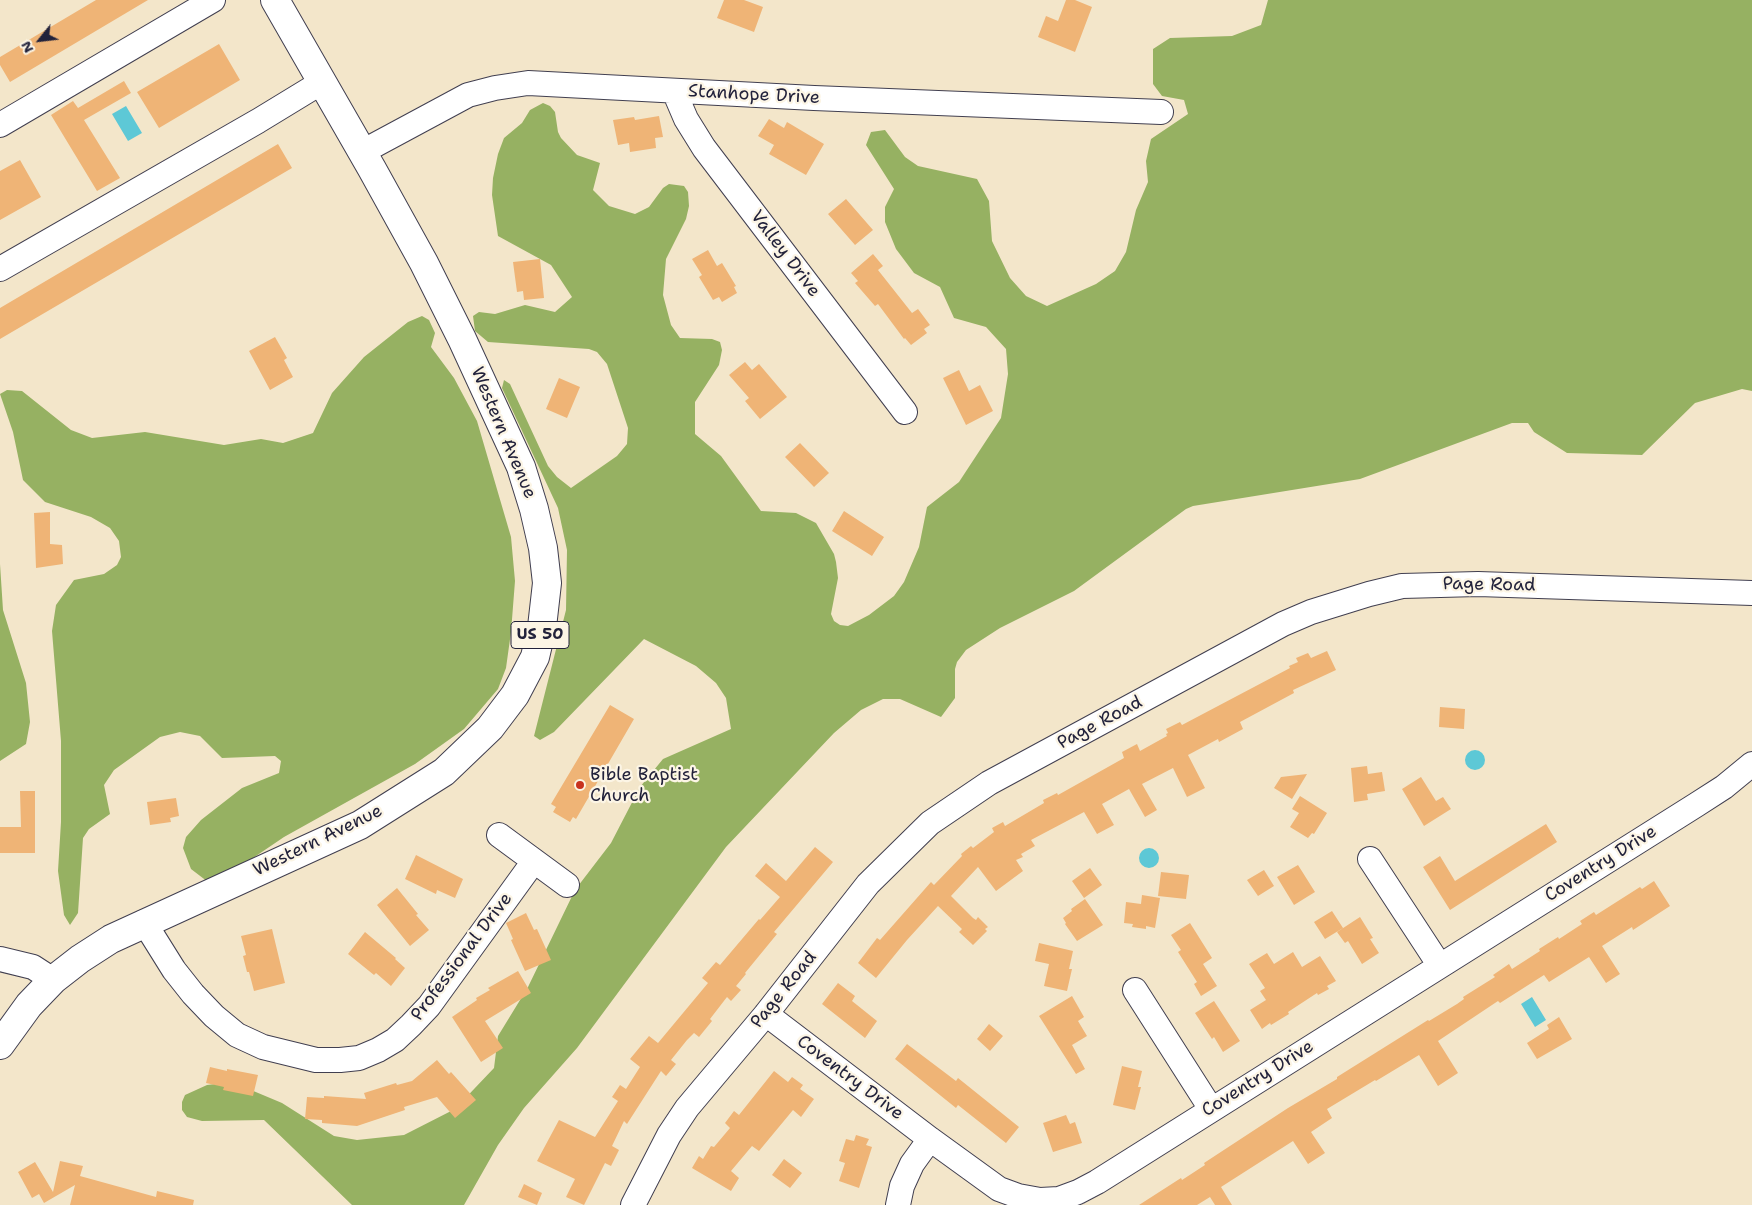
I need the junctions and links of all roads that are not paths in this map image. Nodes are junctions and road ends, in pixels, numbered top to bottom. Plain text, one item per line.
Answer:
1 (213, 0) edge
2 (276, 0) edge
3 (322, 82) junction
4 (674, 91) junction
5 (1160, 112) dead end
6 (0, 125) edge
7 (362, 152) junction
8 (0, 269) edge
9 (905, 412) dead end
10 (1752, 593) edge
11 (1752, 764) edge
12 (499, 835) dead end
13 (1370, 859) dead end
14 (534, 861) junction
15 (567, 885) dead end
16 (144, 922) junction
17 (0, 959) edge
18 (1440, 966) junction
19 (53, 980) junction
20 (1134, 990) dead end
21 (766, 1014) junction
22 (0, 1045) edge
23 (1211, 1109) junction
24 (930, 1139) junction
25 (633, 1205) edge
26 (898, 1205) edge

1 - 6 street
2 - 3 main road, Western Avenue / US 50
3 - 7 main road, Western Avenue / US 50
3 - 8 street
4 - 5 street, Stanhope Drive
4 - 7 street, Stanhope Drive
4 - 9 street, Valley Drive
7 - 16 main road, Western Avenue / US 50
10 - 21 street, Page Road
11 - 18 street, Coventry Drive
12 - 14 street
13 - 18 street
14 - 15 street
14 - 16 street, Professional Drive
16 - 19 main road, Western Avenue / US 50
17 - 19 street
18 - 23 street, Coventry Drive
19 - 22 main road, Western Avenue / US 50
20 - 23 street
21 - 24 street, Coventry Drive
21 - 25 street, Page Road
23 - 24 street, Coventry Drive
24 - 26 street

